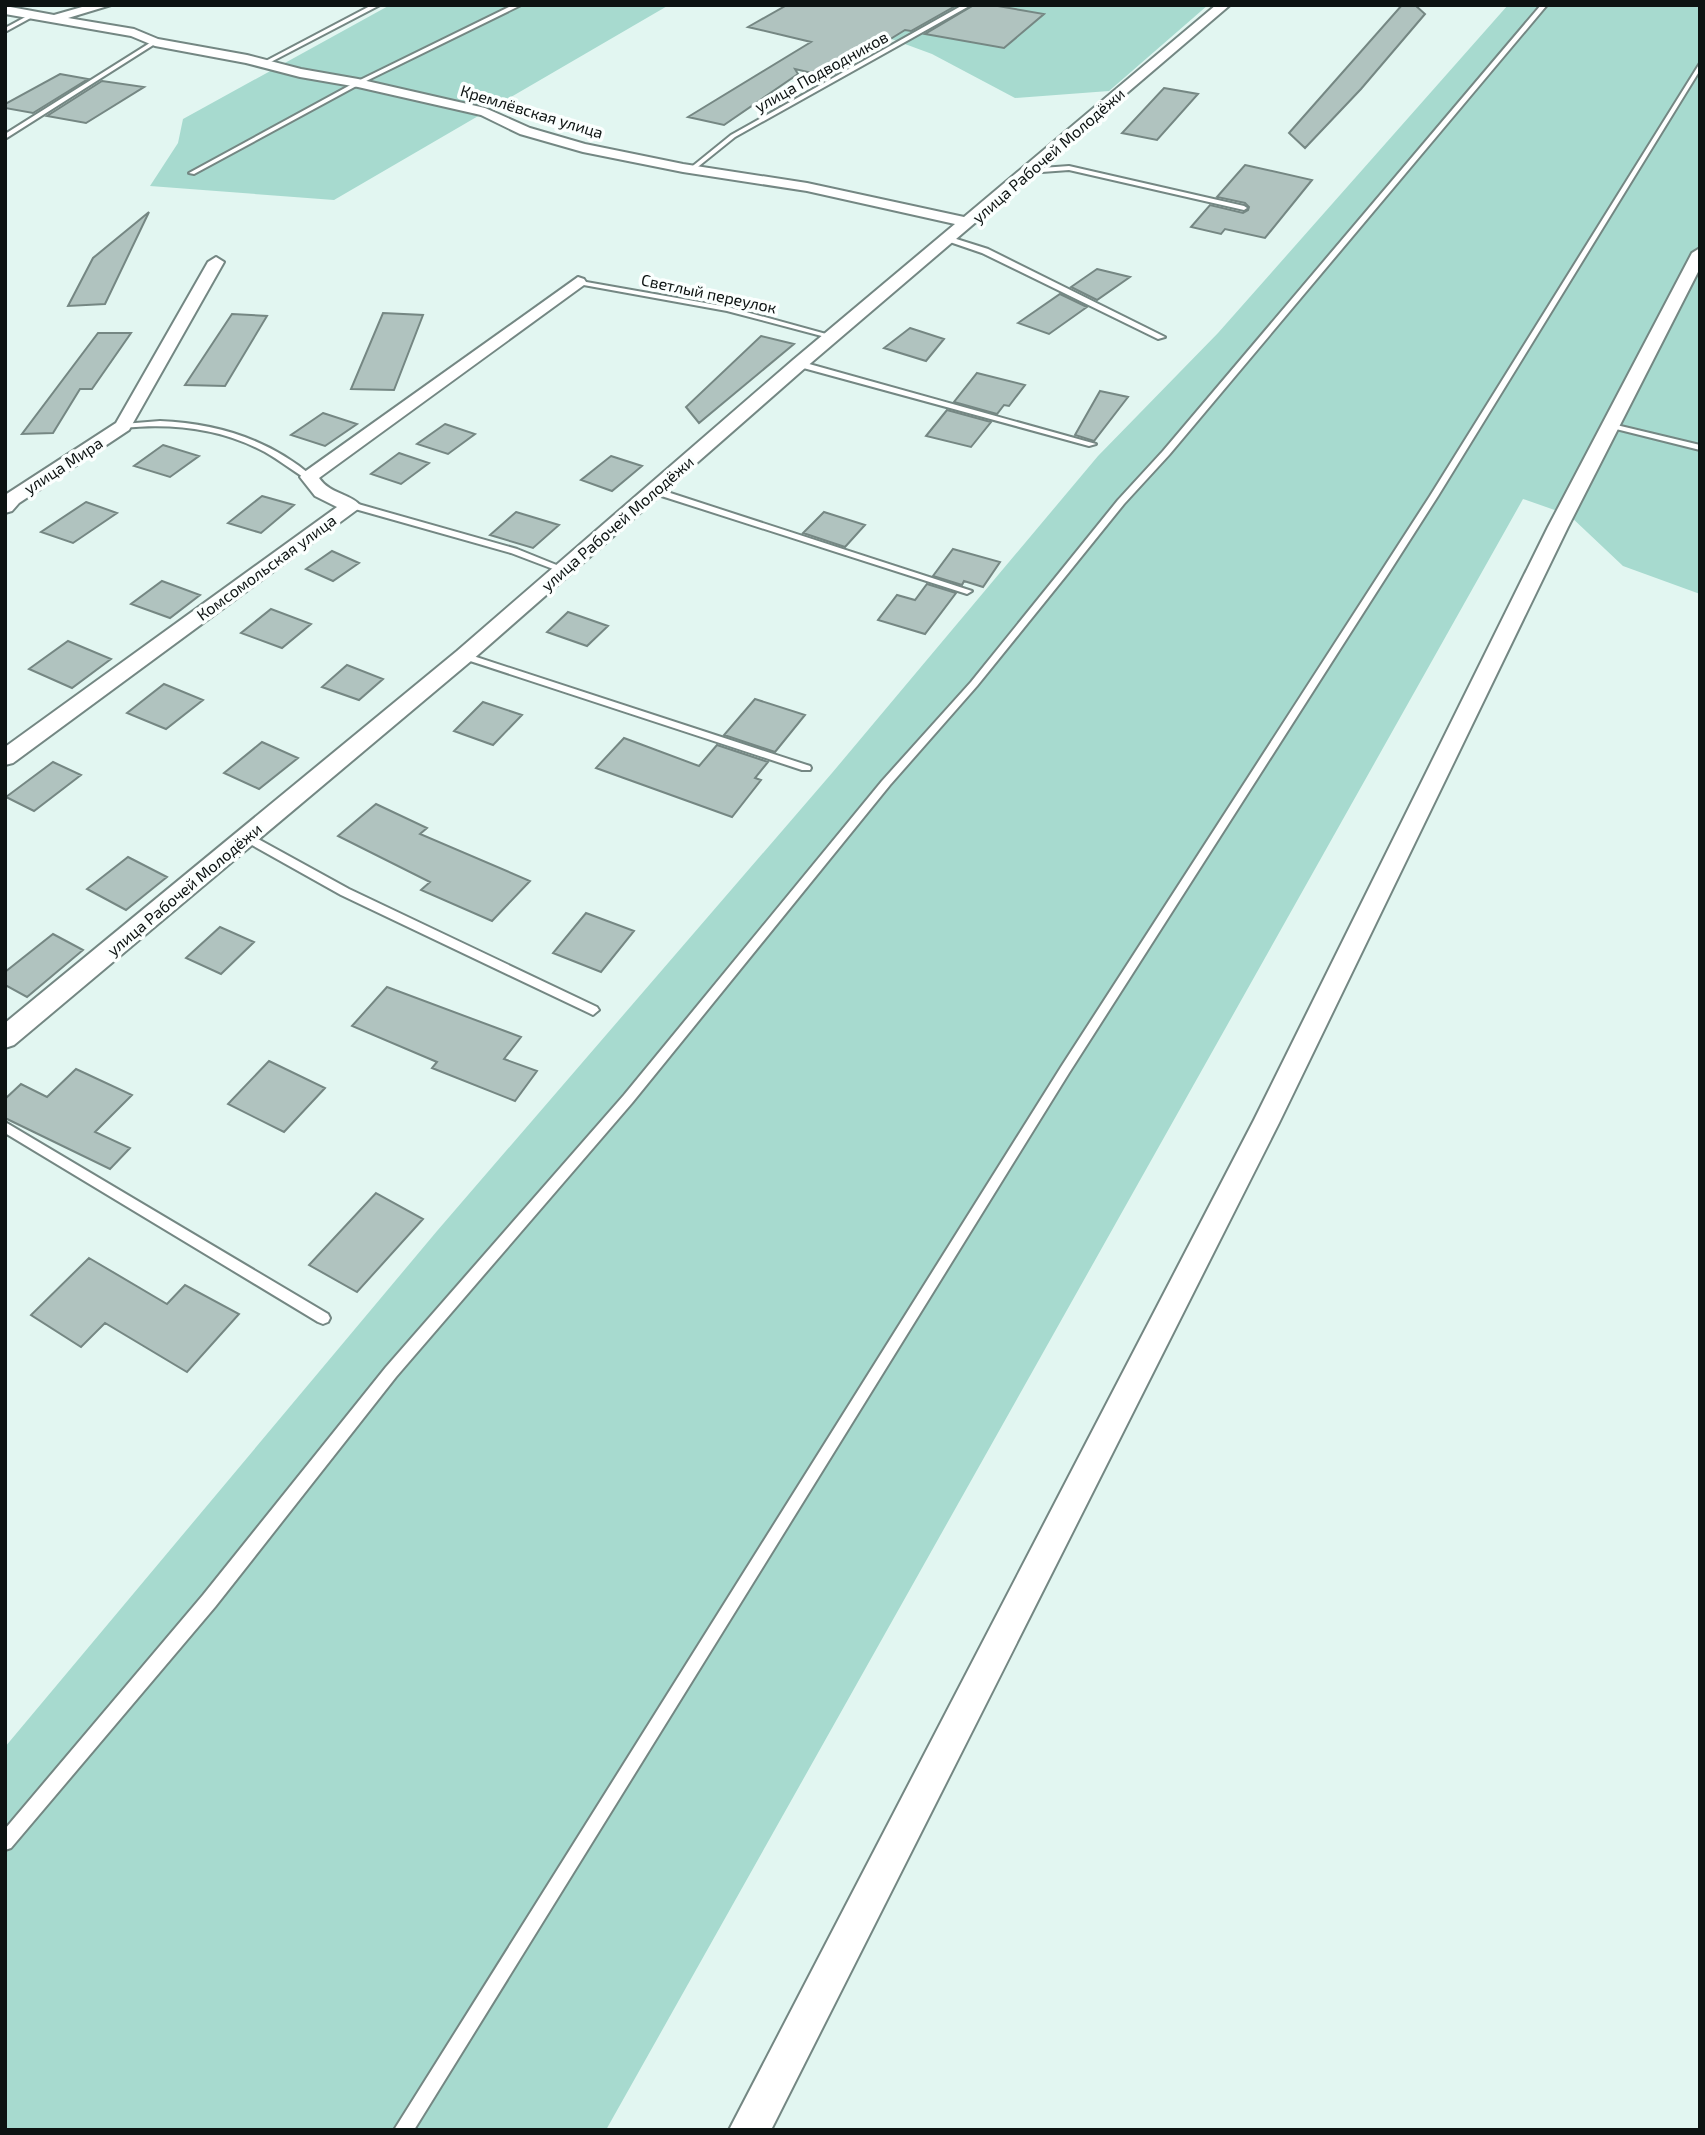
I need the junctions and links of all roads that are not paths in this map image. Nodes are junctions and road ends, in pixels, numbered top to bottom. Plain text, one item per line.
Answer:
1 (105, 5) edge
2 (377, 5) edge
3 (518, 5) edge
4 (968, 5) edge
5 (1224, 5) edge
6 (1544, 5) edge
7 (5, 10) edge
8 (33, 15) junction
9 (48, 19) junction
10 (5, 30) edge
11 (155, 41) junction
12 (263, 64) junction
13 (1700, 65) edge
14 (358, 83) junction
15 (5, 137) edge
16 (692, 169) junction
17 (1028, 171) junction
18 (192, 173) dead end
19 (1244, 208) dead end
20 (968, 223) junction
21 (950, 239) junction
22 (1698, 260) edge
23 (216, 262) dead end
24 (578, 282) joint
25 (833, 337) junction
26 (1160, 337) dead end
27 (799, 364) junction
28 (1611, 425) junction
29 (123, 426) junction
30 (1092, 444) dead end
31 (1700, 447) edge
32 (309, 477) junction
33 (654, 491) junction
34 (351, 505) junction
35 (5, 507) edge
36 (564, 570) junction
37 (967, 592) dead end
38 (464, 656) junction
39 (5, 758) edge
40 (806, 768) dead end
41 (247, 837) junction
42 (593, 1010) dead end
43 (5, 1038) edge
44 (5, 1127) edge
45 (323, 1318) dead end
46 (5, 1842) edge
47 (403, 2130) edge
48 (749, 2130) edge

1 - 9 street
2 - 12 lane
3 - 14 lane
4 - 16 lane, улица Подводников
5 - 17 street, улица Рабочей Молодёжи
6 - 46 lane
7 - 8 street, Кремлёвская улица
8 - 9 street, Кремлёвская улица
8 - 10 lane
9 - 11 street, Кремлёвская улица
11 - 12 street, Кремлёвская улица
11 - 15 lane
12 - 14 street, Кремлёвская улица
13 - 47 lane
14 - 16 street, Кремлёвская улица
14 - 18 lane
16 - 20 street, Кремлёвская улица
17 - 19 lane
17 - 20 street, улица Рабочей Молодёжи
20 - 21 street, улица Рабочей Молодёжи
21 - 25 street, улица Рабочей Молодёжи
21 - 26 lane
22 - 28 street
23 - 29 street
24 - 25 lane, Светлый переулок
24 - 32 street
25 - 27 street, улица Рабочей Молодёжи
27 - 30 lane
27 - 33 street, улица Рабочей Молодёжи
28 - 31 lane
28 - 48 street
29 - 32 lane
29 - 35 street, улица Мира
32 - 34 street, Комсомольская улица
33 - 36 street, улица Рабочей Молодёжи
33 - 37 lane
34 - 36 lane
34 - 39 street, Комсомольская улица
36 - 38 street, улица Рабочей Молодёжи
38 - 40 lane
38 - 41 street, улица Рабочей Молодёжи
41 - 42 lane
41 - 43 street, улица Рабочей Молодёжи
44 - 45 lane

